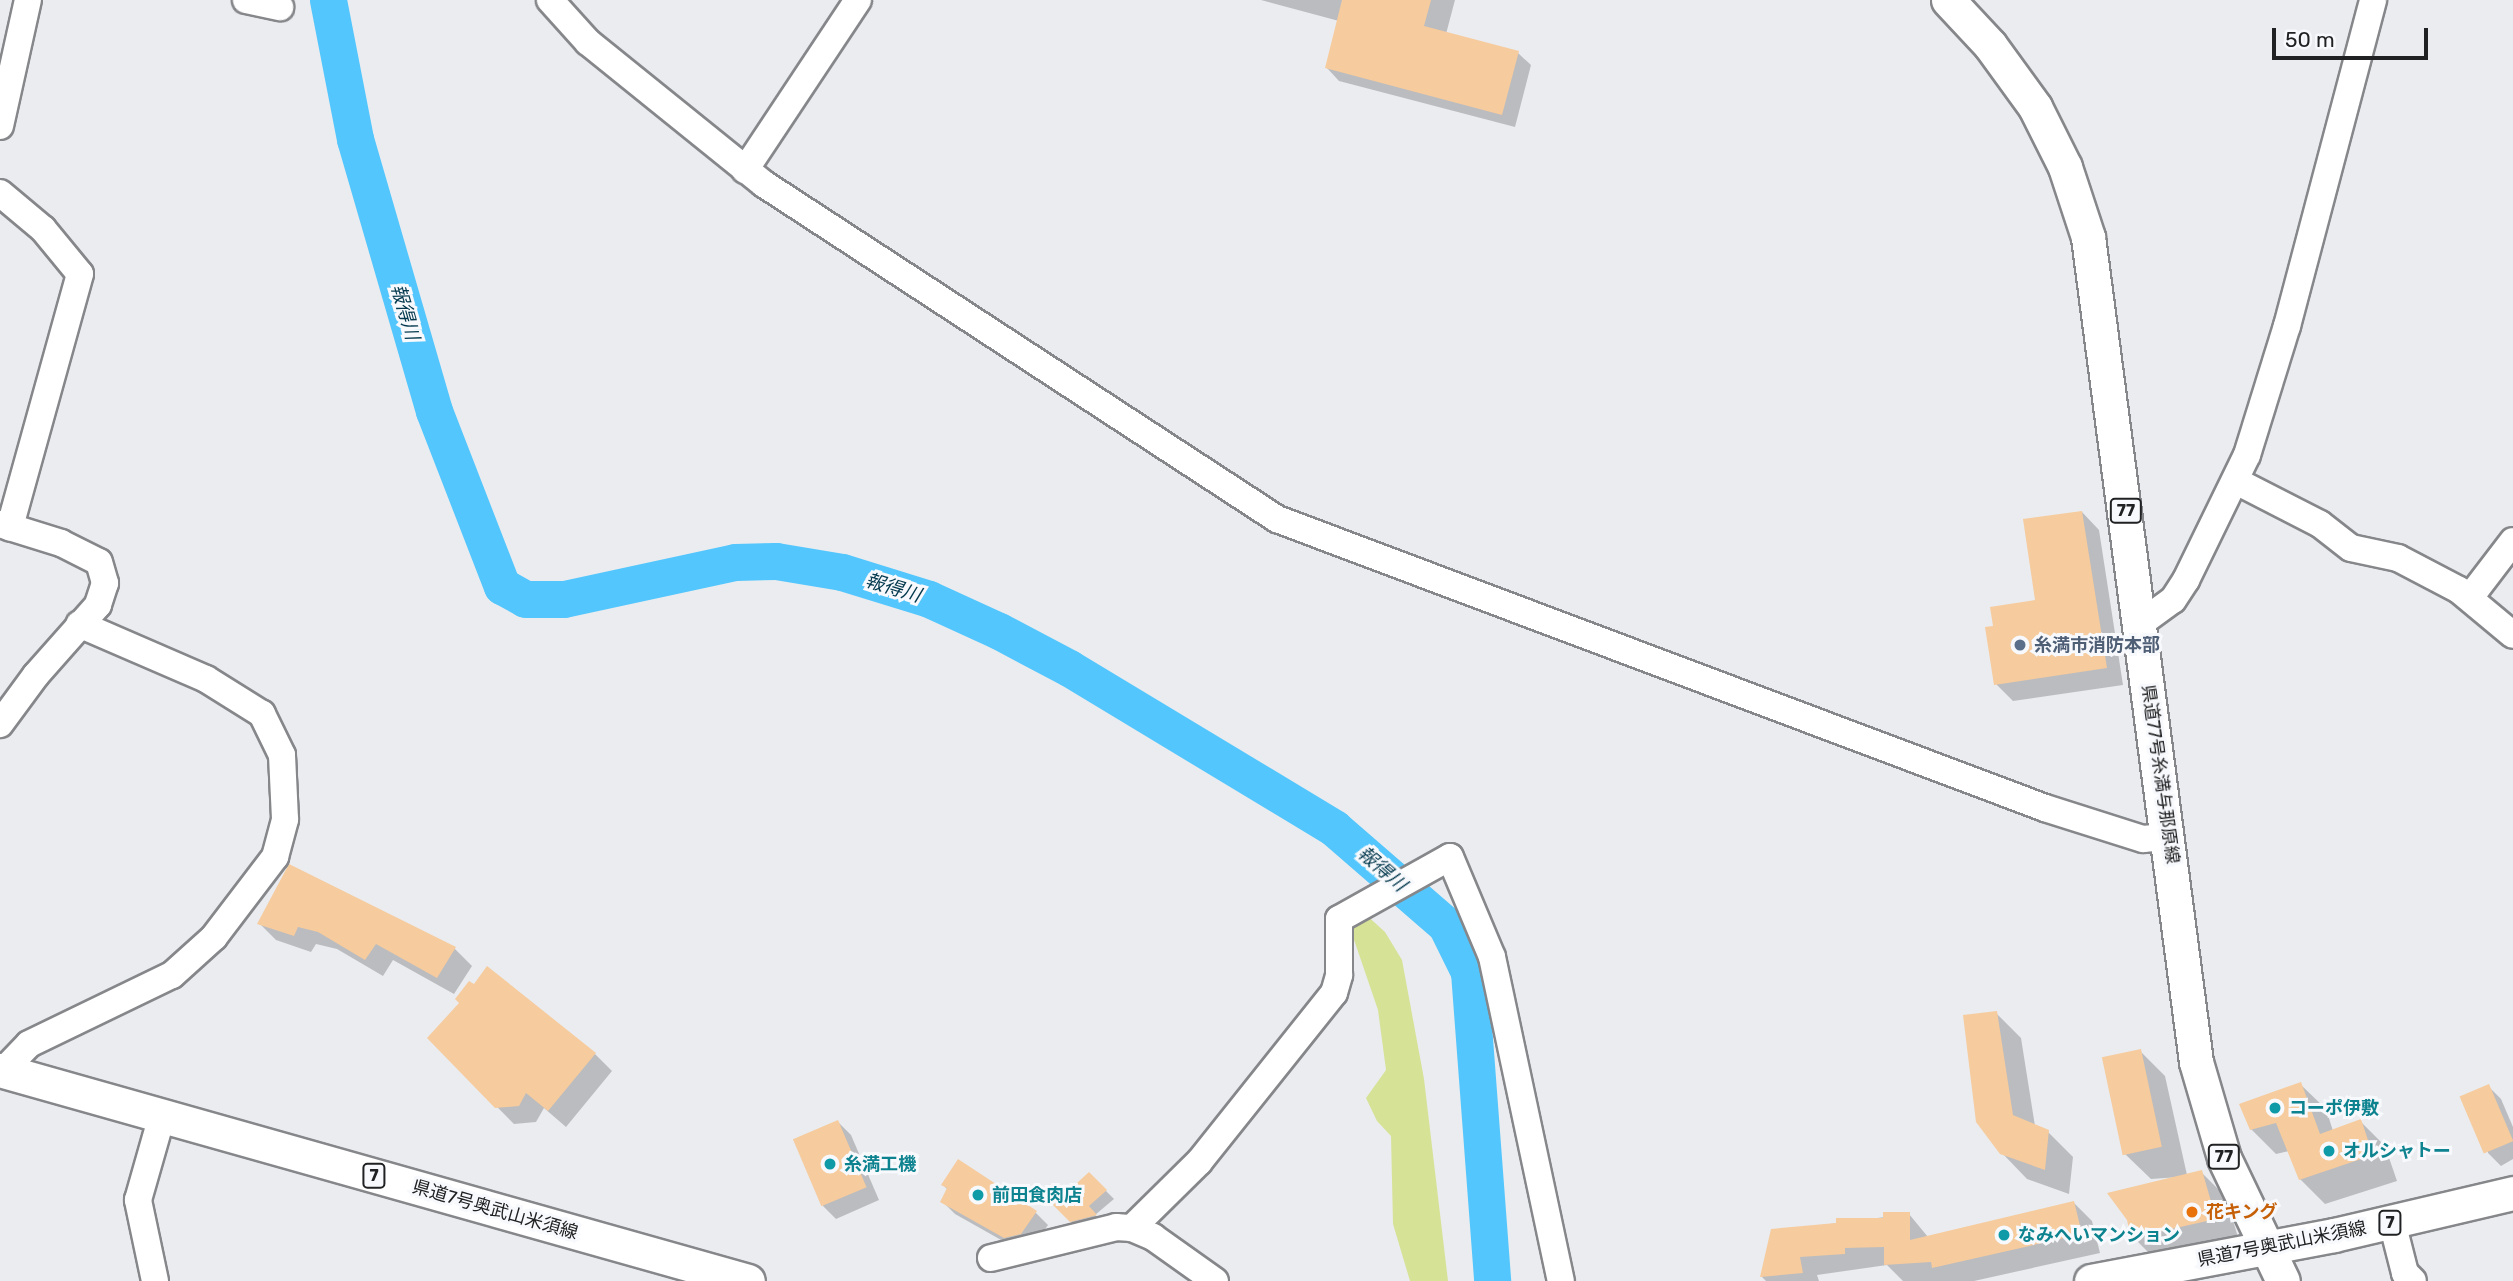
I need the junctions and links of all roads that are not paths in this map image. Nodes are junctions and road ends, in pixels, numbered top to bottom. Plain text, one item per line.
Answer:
1 (27, 0) edge
2 (246, 0) edge
3 (550, 0) edge
4 (858, 0) edge
5 (1948, 0) edge
6 (2373, 0) edge
7 (280, 7) dead end
8 (0, 126) edge
9 (745, 170) junction
10 (0, 193) edge
11 (2236, 481) junction
12 (5, 525) edge
13 (2513, 541) edge
14 (2471, 596) junction
15 (2141, 623) junction
16 (79, 624) junction
17 (2513, 635) edge
18 (0, 724) edge
19 (2168, 837) junction
20 (1, 1071) edge
21 (162, 1116) junction
22 (2513, 1192) edge
23 (2392, 1222) junction
24 (1132, 1228) junction
25 (2266, 1247) junction
26 (991, 1258) dead end
27 (155, 1281) edge
28 (748, 1281) edge
29 (1215, 1281) edge
30 (1561, 1281) edge
31 (2091, 1281) edge
32 (2283, 1281) edge
33 (2413, 1281) edge

1 - 8 street
2 - 7 street
3 - 9 street
4 - 9 street
5 - 15 main road, 県道77号糸満与那原線 / 77
6 - 11 street
9 - 19 street
10 - 12 street
11 - 14 street
11 - 15 street
12 - 16 street
13 - 14 street
14 - 17 street
15 - 19 main road, 県道77号糸満与那原線 / 77
16 - 18 street
16 - 20 street
19 - 25 main road, 県道77号糸満与那原線 / 77
20 - 21 main road, 県道7号奥武山米須線 / 7
21 - 27 street
21 - 28 main road, 県道7号奥武山米須線 / 7
22 - 23 main road, 県道7号奥武山米須線 / 7
23 - 25 main road, 県道7号奥武山米須線 / 7
23 - 33 street
24 - 26 street
24 - 29 street
24 - 30 street
25 - 31 main road, 県道7号奥武山米須線 / 7
25 - 32 main road, 県道77号糸満与那原線 / 77

